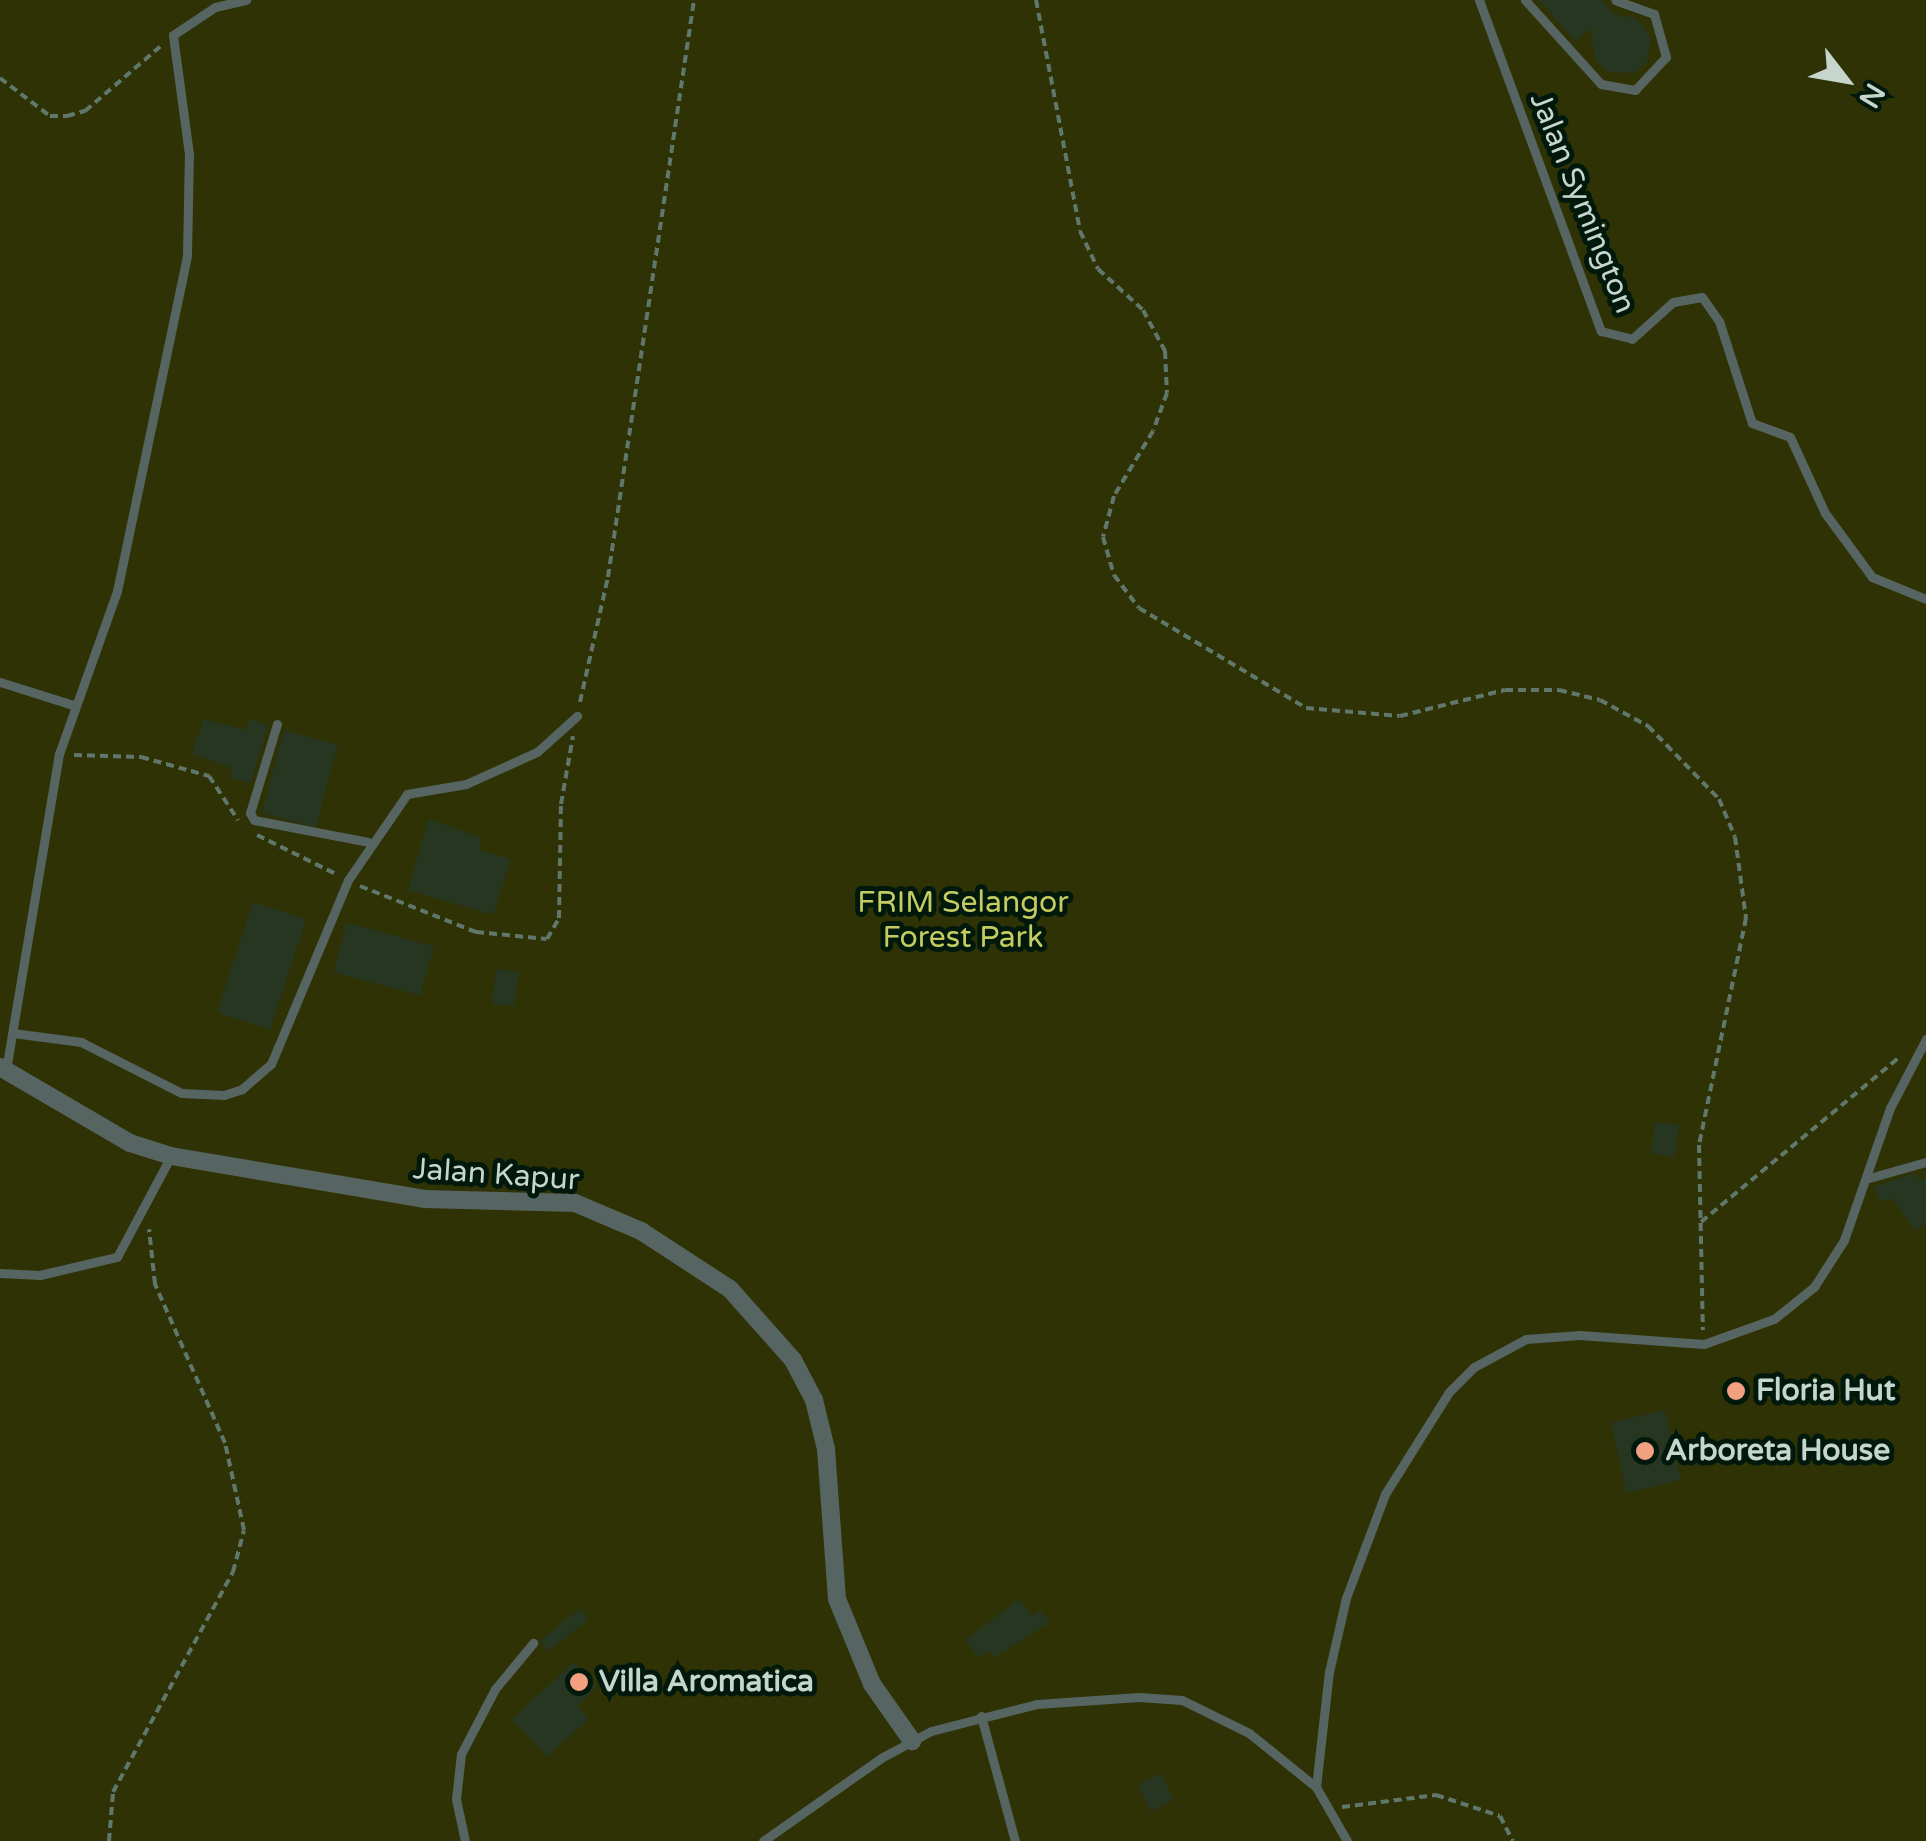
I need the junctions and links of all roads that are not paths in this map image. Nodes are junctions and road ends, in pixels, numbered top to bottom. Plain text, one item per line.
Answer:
1 (246, 0) edge
2 (1480, 0) edge
3 (1526, 0) edge
4 (1615, 0) edge
5 (1926, 599) edge
6 (0, 682) edge
7 (73, 704) junction
8 (577, 716) road end
9 (278, 724) dead end
10 (368, 842) junction
11 (13, 1034) junction
12 (1925, 1040) edge
13 (3, 1068) edge
14 (171, 1156) junction
15 (1926, 1162) edge
16 (1869, 1178) junction
17 (0, 1273) edge
18 (532, 1643) dead end
19 (981, 1716) junction
20 (912, 1741) junction
21 (1316, 1787) junction
22 (465, 1841) edge
23 (763, 1841) edge
24 (1015, 1841) edge
25 (1347, 1841) edge

1 - 7 lane
2 - 5 lane, Jalan Symington
3 - 4 lane, Jalan Symington
6 - 7 lane
7 - 11 lane
8 - 10 lane
9 - 10 lane
10 - 11 lane
11 - 13 lane
12 - 16 lane
13 - 14 street, Jalan Kapur
14 - 17 lane
14 - 20 street, Jalan Kapur
15 - 16 lane
16 - 21 lane
18 - 22 lane
19 - 20 lane
19 - 21 lane
19 - 24 lane
20 - 23 lane
21 - 25 lane

